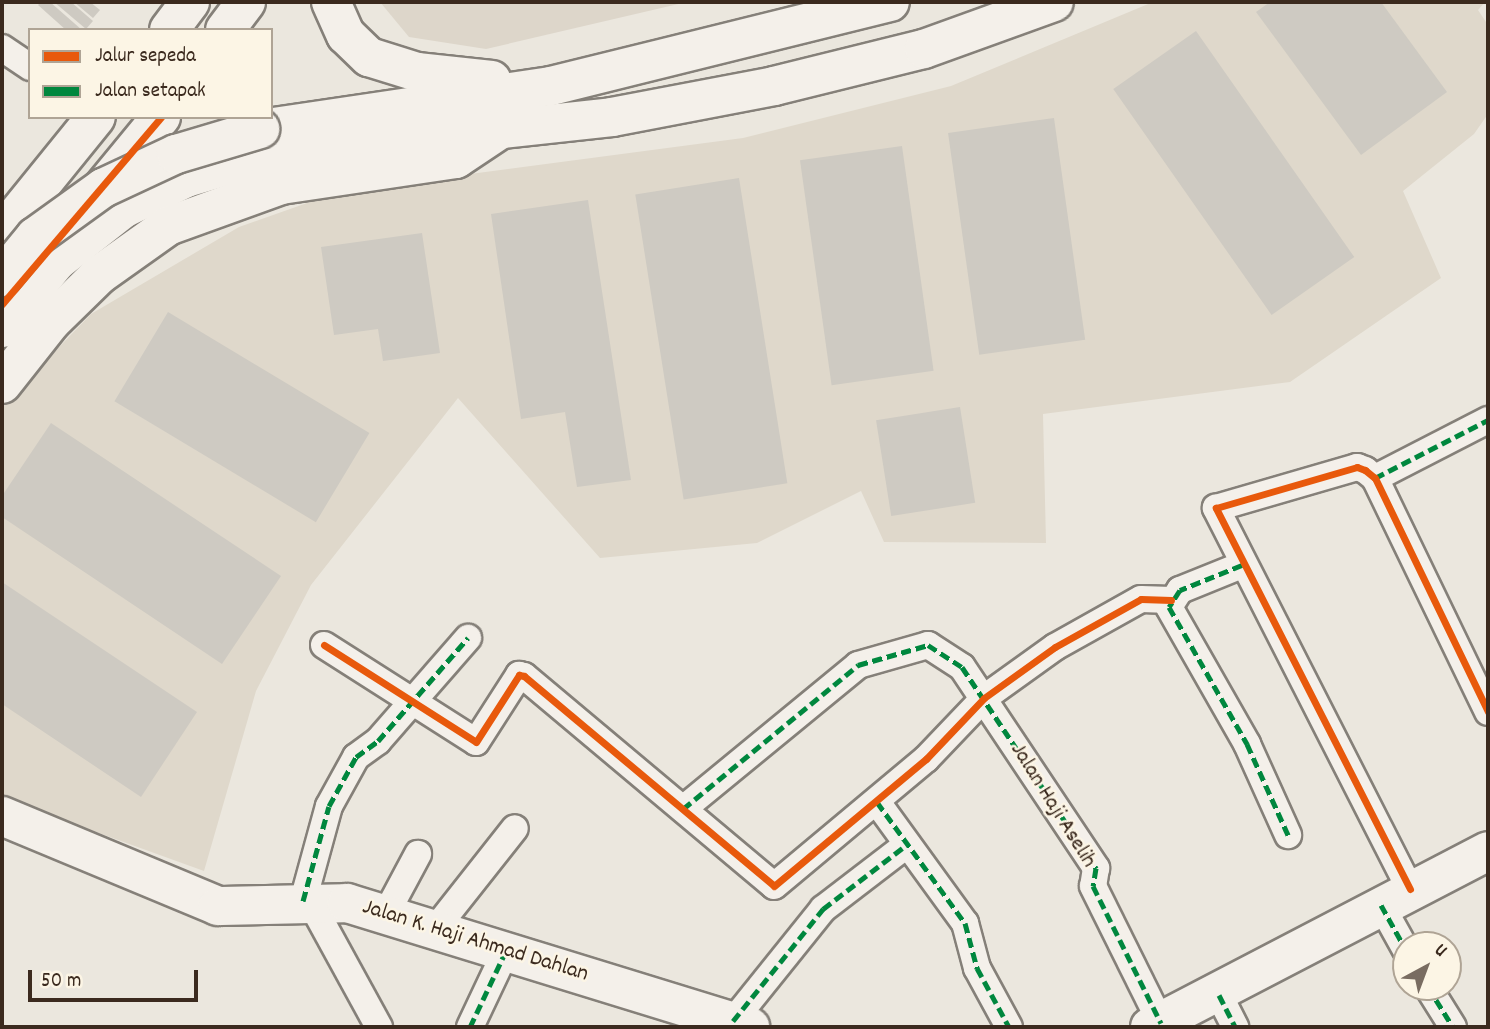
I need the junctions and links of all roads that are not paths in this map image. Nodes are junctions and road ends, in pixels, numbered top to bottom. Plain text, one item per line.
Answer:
1 (190, 2) edge
2 (246, 2) edge
3 (331, 2) edge
4 (890, 2) edge
5 (1054, 2) edge
6 (170, 28) edge
7 (226, 28) edge
8 (2, 48) edge
9 (28, 66) edge
10 (551, 86) junction
11 (94, 119) edge
12 (159, 119) edge
13 (499, 129) junction
14 (261, 142) junction
15 (2, 233) edge
16 (2, 278) edge
17 (2, 304) edge
18 (2, 328) edge
19 (2, 384) edge
20 (1488, 420) edge
21 (1375, 478) junction
22 (1242, 565) junction
23 (1171, 600) junction
24 (468, 638) dead end
25 (324, 645) dead end
26 (984, 698) junction
27 (412, 701) junction
28 (1488, 712) edge
29 (877, 802) junction
30 (683, 808) junction
31 (2, 816) edge
32 (515, 828) dead end
33 (1288, 835) dead end
34 (905, 846) junction
35 (1488, 851) edge
36 (418, 854) dead end
37 (1396, 897) junction
38 (299, 902) junction
39 (387, 912) junction
40 (436, 928) junction
41 (1402, 931) edge
42 (505, 953) junction
43 (1437, 1001) edge
44 (1227, 1011) edge
45 (742, 1024) edge
46 (1156, 1025) edge
47 (379, 1027) edge
48 (470, 1027) edge
49 (1009, 1027) edge
50 (1453, 1027) edge

1 - 6 main road
2 - 7 main road
3 - 10 main road
4 - 10 main road
5 - 13 main road
8 - 9 street
10 - 14 main road
11 - 15 main road
12 - 17 main road
13 - 14 main road
13 - 19 main road
14 - 16 main road, bridge
14 - 18 main road
20 - 21 street
21 - 22 street
21 - 28 street
22 - 23 street
22 - 37 street
23 - 26 street
23 - 33 street
24 - 27 street
25 - 27 street
26 - 29 street
26 - 30 street, Jalan Haji Aselih
26 - 46 street, Jalan Haji Aselih
27 - 30 street
27 - 38 street
29 - 30 street
29 - 34 street
31 - 38 main road, Jalan K. Haji Ahmad Dahlan
32 - 40 street
34 - 45 street
34 - 49 street
35 - 37 main road
36 - 39 street
37 - 41 street
37 - 44 main road
38 - 39 main road, Jalan K. Haji Ahmad Dahlan
38 - 47 street
39 - 40 main road, Jalan K. Haji Ahmad Dahlan
40 - 42 main road, Jalan K. Haji Ahmad Dahlan
42 - 45 main road, Jalan K. Haji Ahmad Dahlan
42 - 48 street
43 - 50 street
44 - 46 main road

